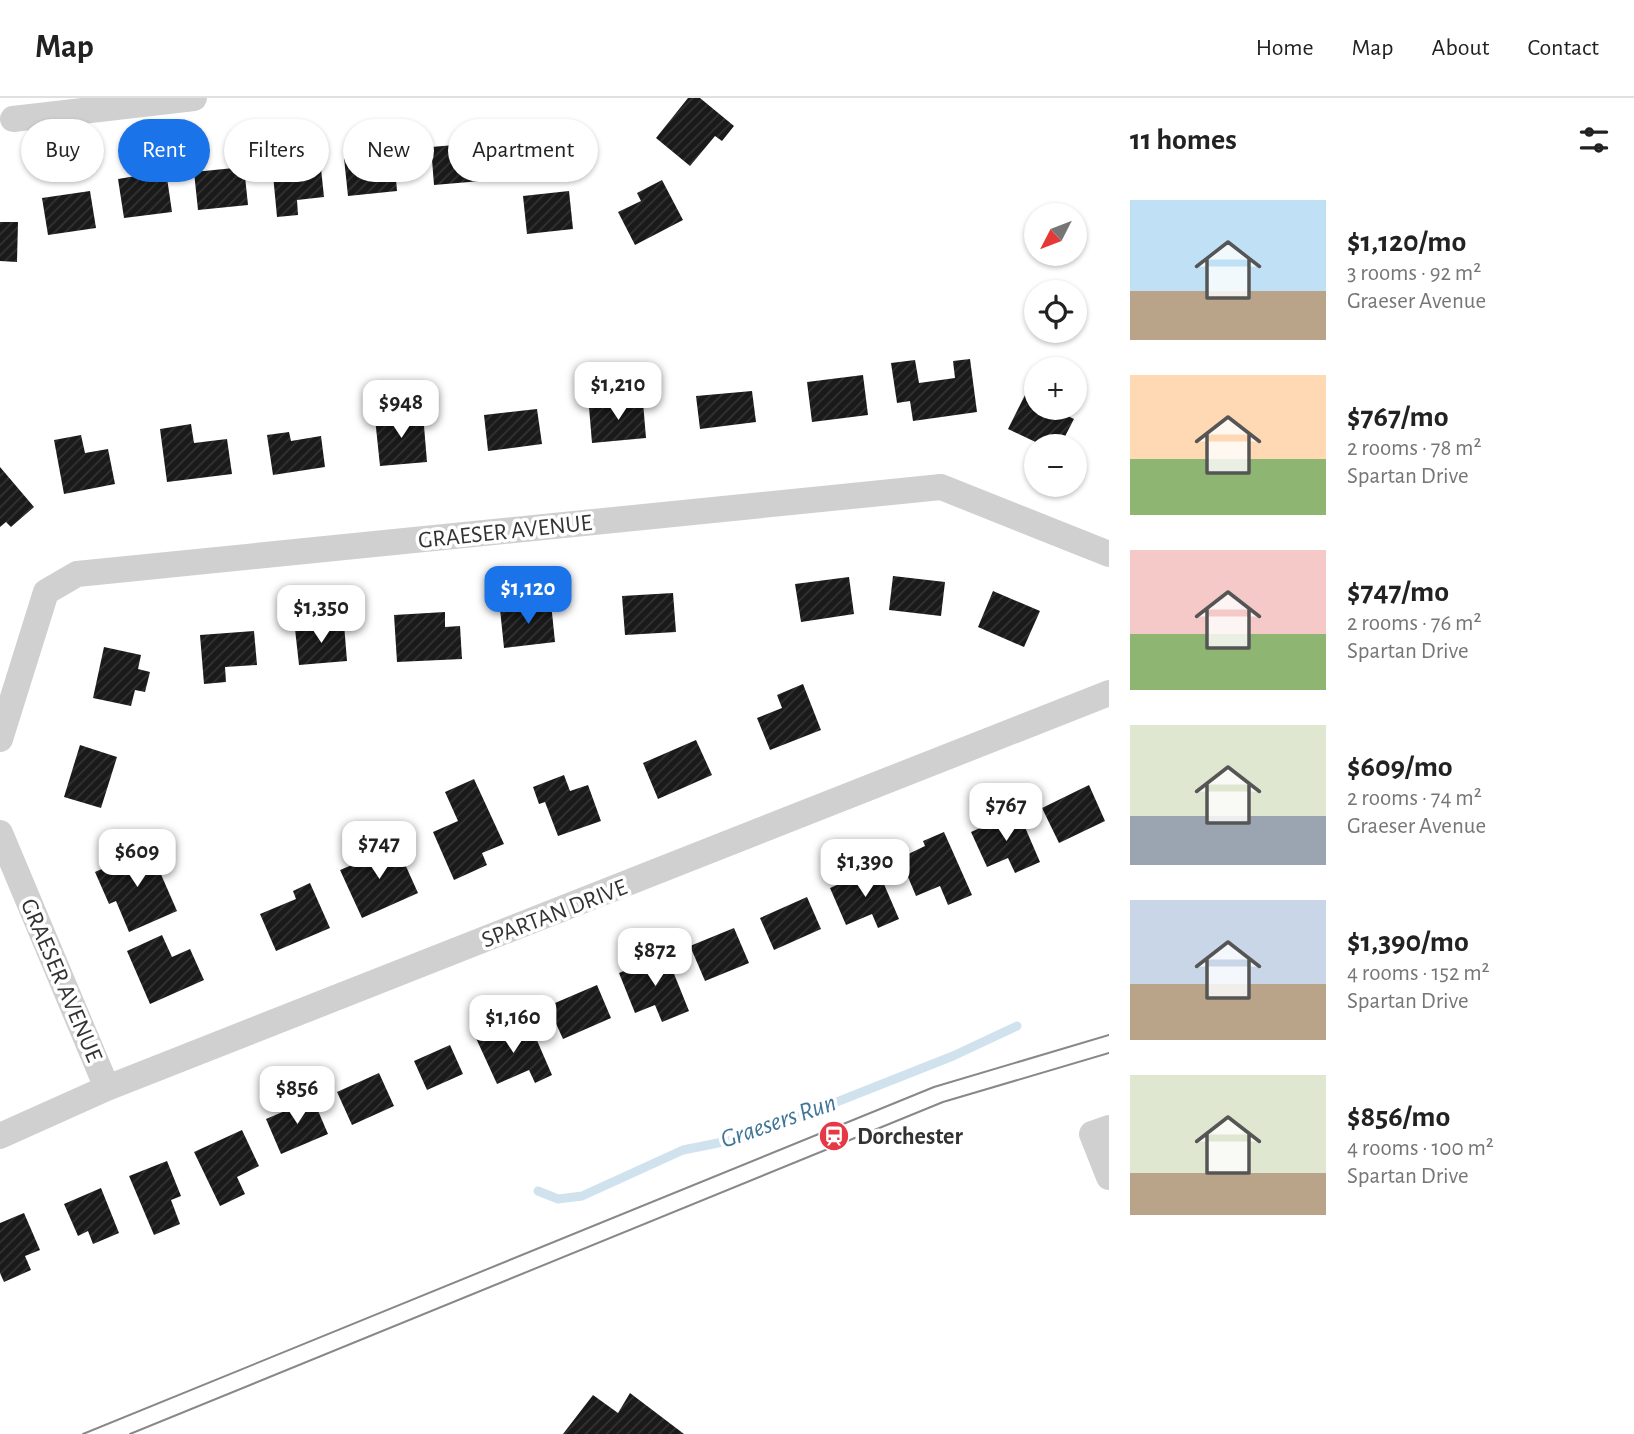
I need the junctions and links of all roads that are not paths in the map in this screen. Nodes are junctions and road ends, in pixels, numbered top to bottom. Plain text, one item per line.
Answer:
1 (194, 98) edge
2 (13, 119) dead end
3 (1109, 554) edge
4 (1109, 693) edge
5 (0, 738) edge
6 (0, 833) edge
7 (107, 1088) junction
8 (1100, 1131) edge
9 (0, 1136) edge
10 (1109, 1177) edge

1 - 2 street
3 - 5 street, GRAESER AVENUE
4 - 7 street, SPARTAN DRIVE
6 - 7 street, GRAESER AVENUE
7 - 9 street, SPARTAN DRIVE
8 - 10 street

